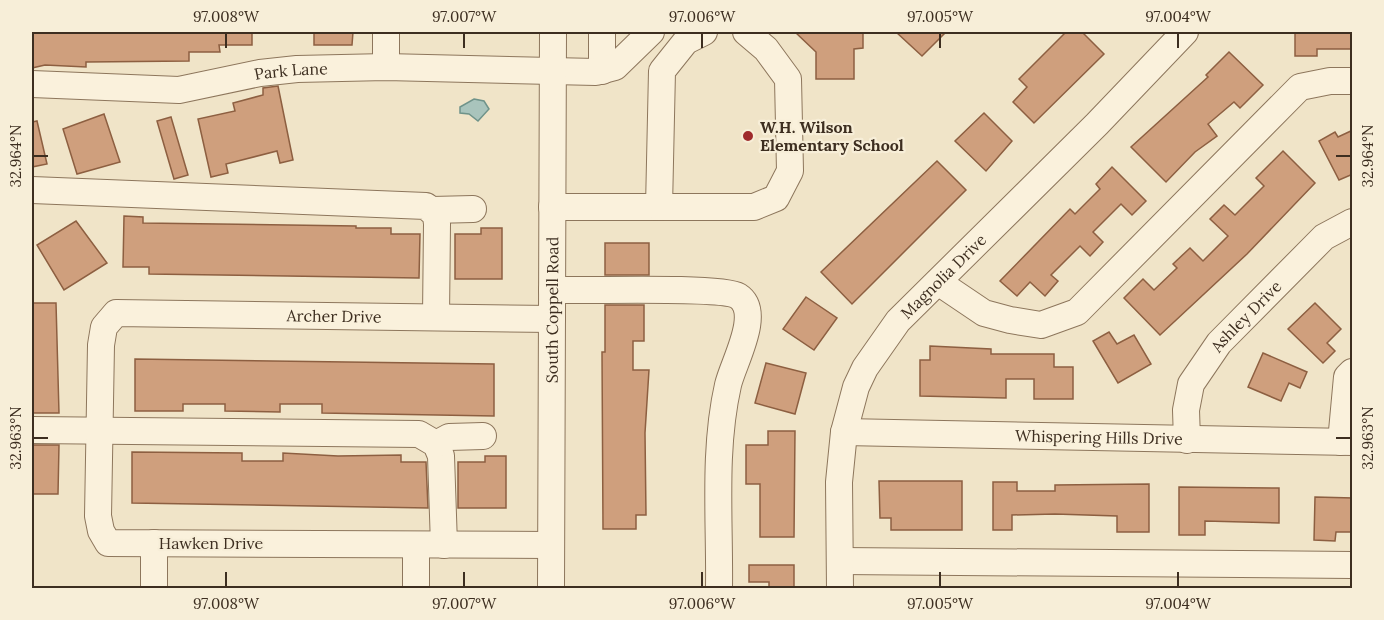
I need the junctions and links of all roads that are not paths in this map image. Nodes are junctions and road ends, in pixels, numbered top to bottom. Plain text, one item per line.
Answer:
1 (386, 32) edge
2 (553, 32) edge
3 (602, 32) edge
4 (650, 32) edge
5 (704, 32) edge
6 (746, 32) edge
7 (1185, 32) edge
8 (386, 67) junction
9 (553, 69) junction
10 (602, 70) junction
11 (1353, 81) edge
12 (32, 84) edge
13 (32, 190) edge
14 (552, 207) junction
15 (659, 207) junction
16 (473, 209) dead end
17 (432, 210) junction
18 (1353, 222) edge
19 (938, 282) junction
20 (552, 290) junction
21 (116, 313) joint
22 (436, 317) junction
23 (552, 319) junction
24 (1353, 372) edge
25 (32, 430) edge
26 (99, 431) junction
27 (844, 432) junction
28 (483, 436) dead end
29 (1187, 440) junction
30 (1347, 442) edge
31 (436, 444) junction
32 (154, 543) junction
33 (416, 545) junction
34 (444, 545) junction
35 (551, 545) junction
36 (841, 561) junction
37 (1353, 565) edge
38 (154, 588) edge
39 (416, 588) edge
40 (551, 588) edge
41 (719, 588) edge
42 (840, 588) edge

1 - 8 street
2 - 9 street, South Coppell Road
3 - 10 street
4 - 10 street
5 - 15 street
6 - 15 street
7 - 19 street, Magnolia Drive
8 - 9 street, Park Lane
8 - 12 street, Park Lane
9 - 10 street, Park Lane
9 - 14 street, South Coppell Road
11 - 19 street
13 - 17 street
14 - 15 street
14 - 20 street, South Coppell Road
16 - 17 street
17 - 22 street
18 - 29 street, Ashley Drive
19 - 27 street, Magnolia Drive
20 - 23 street, South Coppell Road
20 - 41 street
21 - 22 street, Archer Drive
21 - 26 street, Hawken Drive
22 - 23 street, Archer Drive
23 - 35 street, South Coppell Road
24 - 30 street
25 - 26 street
26 - 31 street
26 - 32 street, Hawken Drive
27 - 29 street, Whispering Hills Drive
27 - 36 street, Magnolia Drive
28 - 31 street
29 - 30 street, Whispering Hills Drive
31 - 34 street
32 - 33 street, Hawken Drive
32 - 38 street
33 - 34 street, Hawken Drive
33 - 39 street
34 - 35 street, Hawken Drive
35 - 40 street, South Coppell Road
36 - 37 street
36 - 42 street, Magnolia Drive

